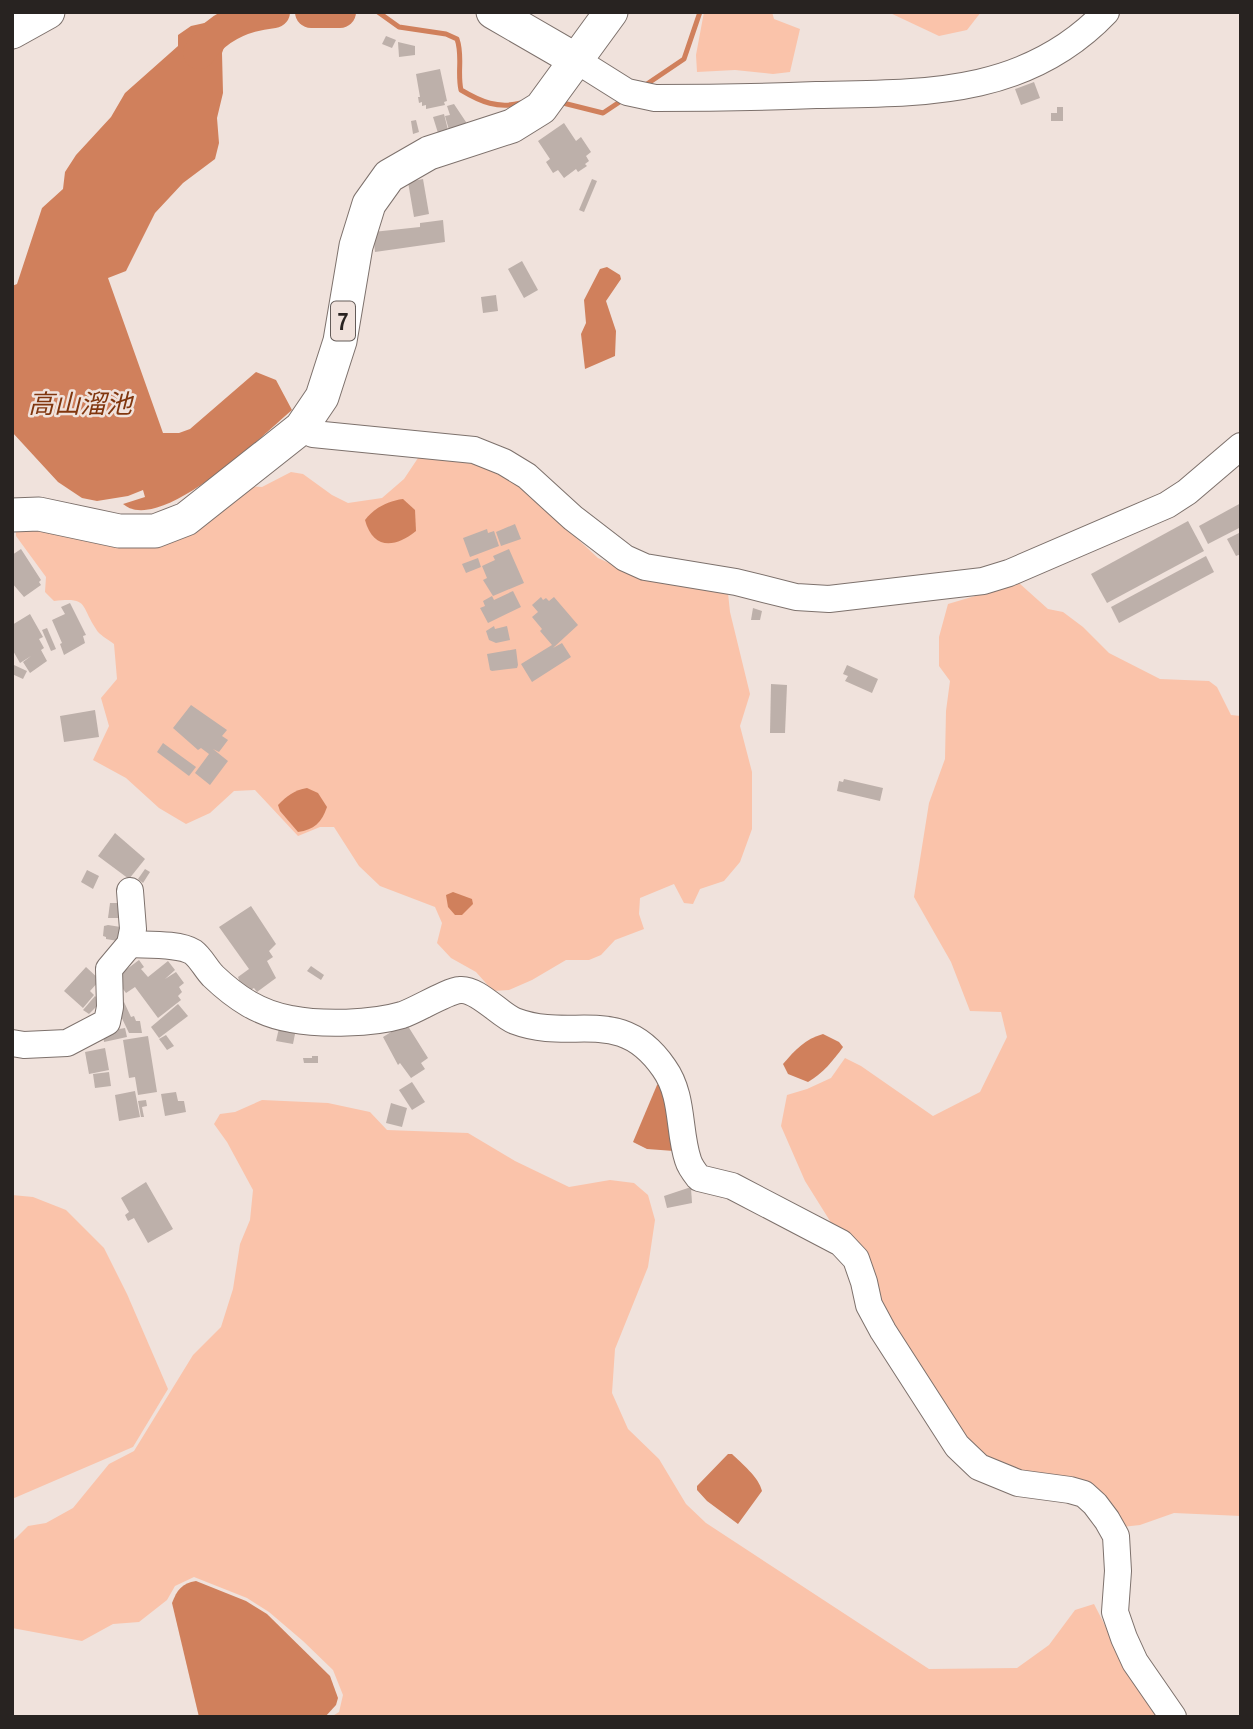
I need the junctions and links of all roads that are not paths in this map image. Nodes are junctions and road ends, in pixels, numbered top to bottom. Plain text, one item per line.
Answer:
1 (48, 12) edge
2 (493, 12) edge
3 (611, 12) edge
4 (1106, 12) edge
5 (12, 32) edge
6 (576, 60) junction
7 (301, 428) junction
8 (1241, 446) edge
9 (12, 515) edge
10 (130, 891) dead end
11 (130, 944) junction
12 (12, 1043) edge
13 (1173, 1717) edge

1 - 5 main road
2 - 6 main road
3 - 6 main road, 7
4 - 6 street
6 - 7 main road, 7
7 - 8 street
7 - 9 main road, 7
10 - 11 street
11 - 12 street
11 - 13 street

